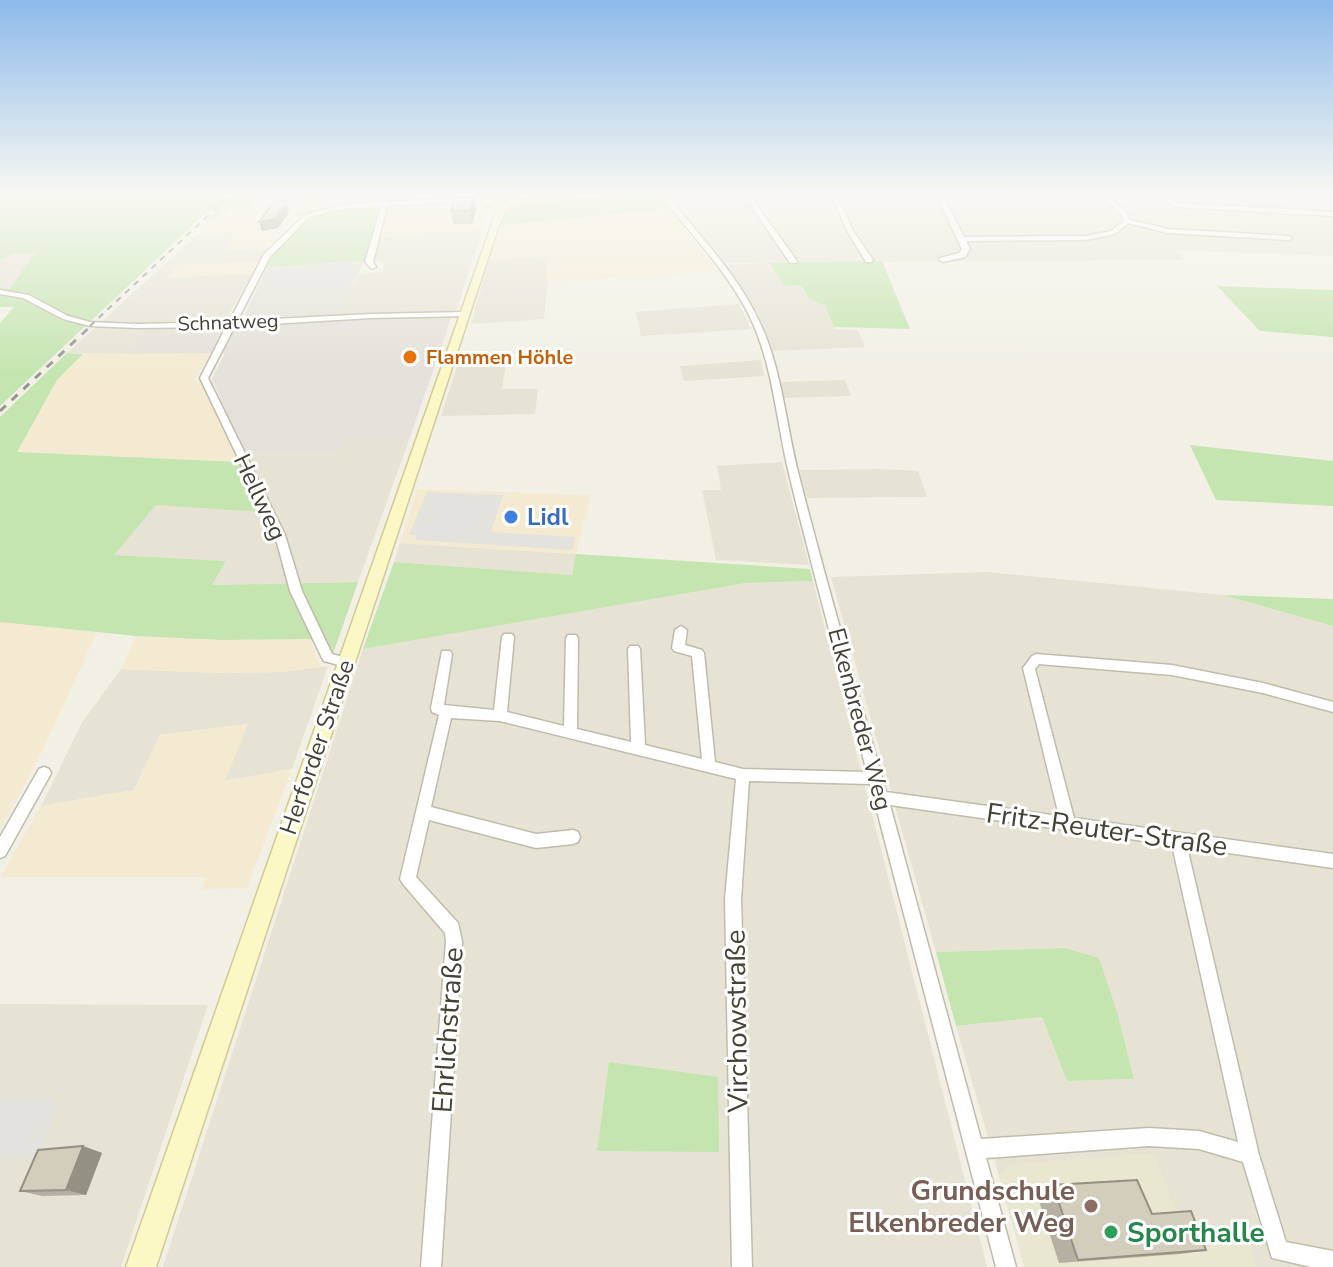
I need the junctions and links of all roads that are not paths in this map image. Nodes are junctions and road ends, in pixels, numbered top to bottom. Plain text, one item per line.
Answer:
1 (268, 255) edge
2 (371, 255) edge
3 (484, 255) edge
4 (710, 255) edge
5 (789, 255) edge
6 (866, 255) edge
7 (958, 255) edge
8 (869, 260) dead end
9 (943, 260) dead end
10 (793, 261) dead end
11 (372, 267) dead end
12 (0, 292) edge
13 (464, 314) junction
14 (233, 323) junction
15 (681, 630) dead end
16 (508, 637) dead end
17 (572, 638) dead end
18 (634, 649) dead end
19 (446, 654) dead end
20 (346, 662) junction
21 (1333, 707) edge
22 (446, 712) junction
23 (500, 716) junction
24 (570, 734) junction
25 (638, 749) junction
26 (709, 766) junction
27 (44, 773) dead end
28 (743, 775) junction
29 (876, 778) junction
30 (881, 798) junction
31 (424, 812) junction
32 (1068, 822) junction
33 (573, 837) dead end
34 (1178, 840) junction
35 (0, 851) edge
36 (1333, 861) edge
37 (975, 1149) junction
38 (1250, 1155) junction
39 (1333, 1261) edge
40 (141, 1267) edge
41 (431, 1267) edge
42 (742, 1267) edge
43 (1006, 1267) edge

1 - 14 street
2 - 11 street
3 - 13 main road, Herforder Straße
4 - 29 street, Elkenbreder Weg
5 - 10 street
6 - 8 street
7 - 9 street
12 - 14 street, Schnatweg
13 - 14 street, Schnatweg
13 - 20 main road, Herforder Straße
14 - 20 street, Hellweg
15 - 26 street
16 - 23 street
17 - 24 street
18 - 25 street
19 - 22 street, Ehrlichstraße
20 - 40 main road, Herforder Straße
21 - 32 street
22 - 23 street
22 - 31 street, Ehrlichstraße
23 - 24 street
24 - 25 street
25 - 26 street
26 - 28 street
27 - 35 street
28 - 29 street
28 - 42 street, Virchowstraße
29 - 30 street, Elkenbreder Weg
30 - 32 street, Fritz-Reuter-Straße
30 - 37 street, Elkenbreder Weg
31 - 33 street
31 - 41 street, Ehrlichstraße
32 - 34 street, Fritz-Reuter-Straße
34 - 36 street, Fritz-Reuter-Straße
34 - 38 street
37 - 38 street
37 - 43 street, Elkenbreder Weg
38 - 39 street

